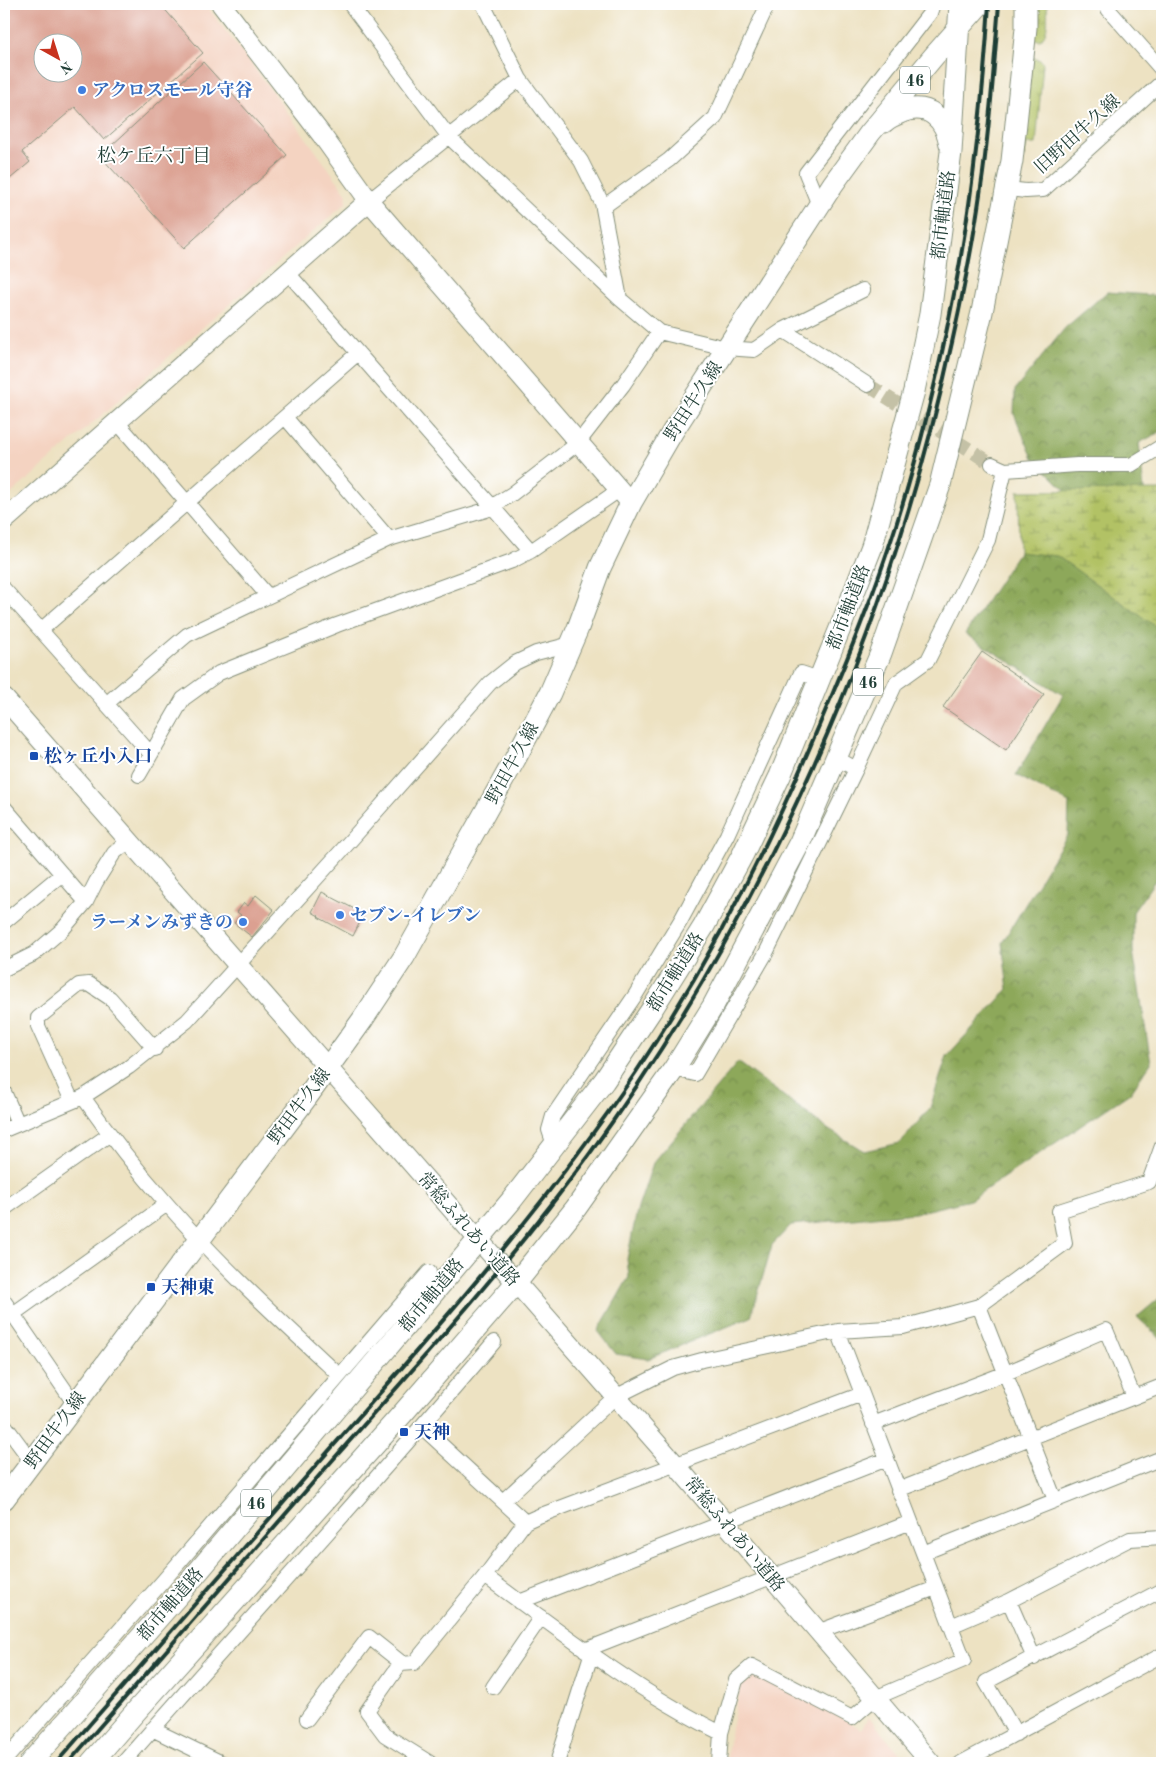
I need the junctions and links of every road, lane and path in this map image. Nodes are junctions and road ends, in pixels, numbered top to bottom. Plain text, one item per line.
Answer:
1 (222, 4) edge
2 (350, 4) edge
3 (483, 4) edge
4 (768, 4) edge
5 (933, 4) edge
6 (960, 4) edge
7 (980, 4) edge
8 (1026, 4) edge
9 (1108, 4) edge
10 (959, 26) junction
11 (1162, 70) edge
12 (520, 79) junction
13 (1162, 82) edge
14 (870, 133) junction
15 (448, 137) junction
16 (951, 152) junction
17 (1007, 190) junction
18 (369, 202) junction
19 (819, 205) junction
20 (603, 207) junction
21 (288, 272) junction
22 (863, 290) dead end
23 (620, 299) junction
24 (783, 330) junction
25 (659, 332) junction
26 (726, 348) junction
27 (358, 353) junction
28 (868, 385) tunnel mouth
29 (285, 417) junction
30 (117, 422) junction
31 (578, 443) junction
32 (1162, 446) edge
33 (992, 464) tunnel mouth
34 (1006, 470) junction
35 (625, 496) junction
36 (188, 503) junction
37 (492, 507) junction
38 (4, 521) edge
39 (389, 539) junction
40 (531, 551) junction
41 (4, 589) edge
42 (268, 596) junction
43 (41, 630) junction
44 (571, 644) junction
45 (4, 698) edge
46 (106, 704) junction
47 (150, 754) junction
48 (836, 758) junction
49 (856, 769) junction
50 (139, 776) dead end
51 (4, 807) edge
52 (129, 841) junction
53 (62, 874) junction
54 (86, 902) junction
55 (4, 922) edge
56 (238, 966) junction
57 (4, 970) edge
58 (155, 1049) junction
59 (328, 1069) junction
60 (674, 1069) junction
61 (4, 1092) edge
62 (77, 1099) junction
63 (18, 1124) junction
64 (4, 1130) edge
65 (110, 1134) junction
66 (1162, 1146) edge
67 (167, 1204) junction
68 (4, 1209) edge
69 (199, 1239) junction
70 (478, 1240) junction
71 (429, 1272) dead end
72 (516, 1282) junction
73 (4, 1301) edge
74 (978, 1306) junction
75 (13, 1314) junction
76 (838, 1331) junction
77 (494, 1342) dead end
78 (371, 1352) junction
79 (1006, 1373) junction
80 (339, 1376) junction
81 (434, 1376) junction
82 (1162, 1386) edge
83 (451, 1393) junction
84 (862, 1394) junction
85 (615, 1397) junction
86 (1134, 1397) junction
87 (74, 1404) junction
88 (4, 1424) edge
89 (873, 1424) junction
90 (422, 1428) junction
91 (1031, 1438) junction
92 (1162, 1458) edge
93 (887, 1459) junction
94 (32, 1462) junction
95 (676, 1464) junction
96 (255, 1489) junction
97 (898, 1490) junction
98 (4, 1499) edge
99 (1055, 1500) junction
100 (503, 1501) junction
101 (525, 1522) junction
102 (725, 1522) junction
103 (911, 1522) junction
104 (1162, 1537) edge
105 (923, 1554) junction
106 (485, 1576) junction
107 (772, 1577) junction
108 (936, 1588) junction
109 (1162, 1590) edge
110 (1008, 1601) junction
111 (519, 1602) junction
112 (540, 1617) junction
113 (951, 1626) junction
114 (817, 1632) junction
115 (588, 1652) junction
116 (1162, 1655) edge
117 (1034, 1658) junction
118 (403, 1664) junction
119 (492, 1688) dead end
120 (875, 1698) junction
121 (307, 1718) dead end
122 (152, 1729) junction
123 (721, 1733) junction
124 (1016, 1734) junction
125 (4, 1760) edge
126 (128, 1761) edge
127 (30, 1763) edge
128 (91, 1763) edge
129 (222, 1763) edge
130 (430, 1763) edge
131 (557, 1763) edge
132 (719, 1763) edge
133 (931, 1763) edge
134 (961, 1763) edge

1 - 18 street
2 - 15 street
3 - 12 street
4 - 20 street
5 - 19 street
6 - 10 main road, 都市軸道路 / 46
7 - 10 main road, 野田牛久線 / 46
8 - 17 main road, 46
9 - 11 street
10 - 14 main road, 野田牛久線 / 46
10 - 16 main road, 都市軸道路 / 46
12 - 15 street
12 - 20 street
13 - 17 street, 旧野田牛久線
14 - 16 main road
14 - 19 main road, 野田牛久線 / 46
15 - 18 street
15 - 23 street
16 - 70 main road, 都市軸道路 / 46
17 - 48 main road, 46
18 - 21 street
18 - 31 street
19 - 26 main road, 野田牛久線 / 46
20 - 23 street
21 - 27 street
21 - 30 street
22 - 24 street
23 - 25 street
24 - 26 street
24 - 28 street
25 - 26 street
25 - 31 street
26 - 35 main road, 野田牛久線 / 46
27 - 29 street
27 - 37 street
29 - 36 street
29 - 39 street
30 - 36 street
30 - 38 street
31 - 35 street
31 - 37 street
32 - 34 street
33 - 34 street
34 - 49 street
35 - 40 street
35 - 44 main road, 野田牛久線 / 46
36 - 42 street
36 - 43 street
37 - 39 street
37 - 40 street
39 - 42 street
40 - 47 street
41 - 43 street
42 - 46 street
43 - 46 street
44 - 56 street
44 - 59 main road, 野田牛久線 / 46
45 - 52 street, 常総ふれあい道路
46 - 47 street
47 - 50 street
48 - 49 street
48 - 60 main road, 46
49 - 60 street
51 - 53 street
52 - 54 street
52 - 56 street, 常総ふれあい道路
53 - 54 street
53 - 55 street
54 - 57 street
56 - 58 street
56 - 59 street, 常総ふれあい道路
58 - 62 street
58 - 62 street
59 - 69 main road, 野田牛久線 / 46
59 - 70 street, 常総ふれあい道路
60 - 72 main road, 46
61 - 63 street
62 - 63 street
62 - 65 street
63 - 64 street
65 - 67 street
65 - 68 street
66 - 74 street
67 - 69 street
67 - 75 street
69 - 80 street
69 - 87 main road, 野田牛久線 / 46
70 - 72 street, 常総ふれあい道路
70 - 78 main road, 都市軸道路 / 46
71 - 78 street
72 - 81 main road, 46
72 - 85 street, 常総ふれあい道路
73 - 75 street
74 - 76 street
74 - 79 street
75 - 87 street
76 - 84 street
76 - 85 street
77 - 83 street
78 - 80 street
78 - 96 main road, 都市軸道路 / 46
79 - 86 street
79 - 89 street
79 - 91 street
80 - 96 street
81 - 83 street
81 - 128 main road, 46
82 - 86 street
83 - 90 street
84 - 89 street
84 - 95 street
85 - 95 street, 常総ふれあい道路
85 - 100 street
86 - 91 street
87 - 94 main road, 野田牛久線 / 46
88 - 94 street
89 - 93 street
90 - 100 street
90 - 122 street
91 - 97 street
91 - 99 street
92 - 99 street
93 - 97 street
93 - 102 street
94 - 98 main road, 野田牛久線 / 46
95 - 101 street
95 - 102 street, 常総ふれあい道路
96 - 125 street
96 - 127 main road, 都市軸道路 / 46
97 - 103 street
99 - 105 street
100 - 101 street
101 - 106 street
102 - 107 street, 常総ふれあい道路
102 - 111 street
103 - 105 street
103 - 107 street
104 - 110 street
105 - 108 street
106 - 111 street
106 - 118 street
107 - 114 street, 常総ふれあい道路
107 - 115 street
108 - 113 street
108 - 114 street
109 - 117 street
110 - 113 street
110 - 117 street
111 - 112 street
112 - 115 street
112 - 119 street
113 - 120 street
114 - 120 street, 常総ふれあい道路
115 - 123 street
115 - 131 street
116 - 124 street
117 - 124 street
118 - 121 street
118 - 130 street
120 - 123 street
120 - 133 street, 常総ふれあい道路
122 - 126 street
122 - 129 street
123 - 132 street
124 - 134 street

